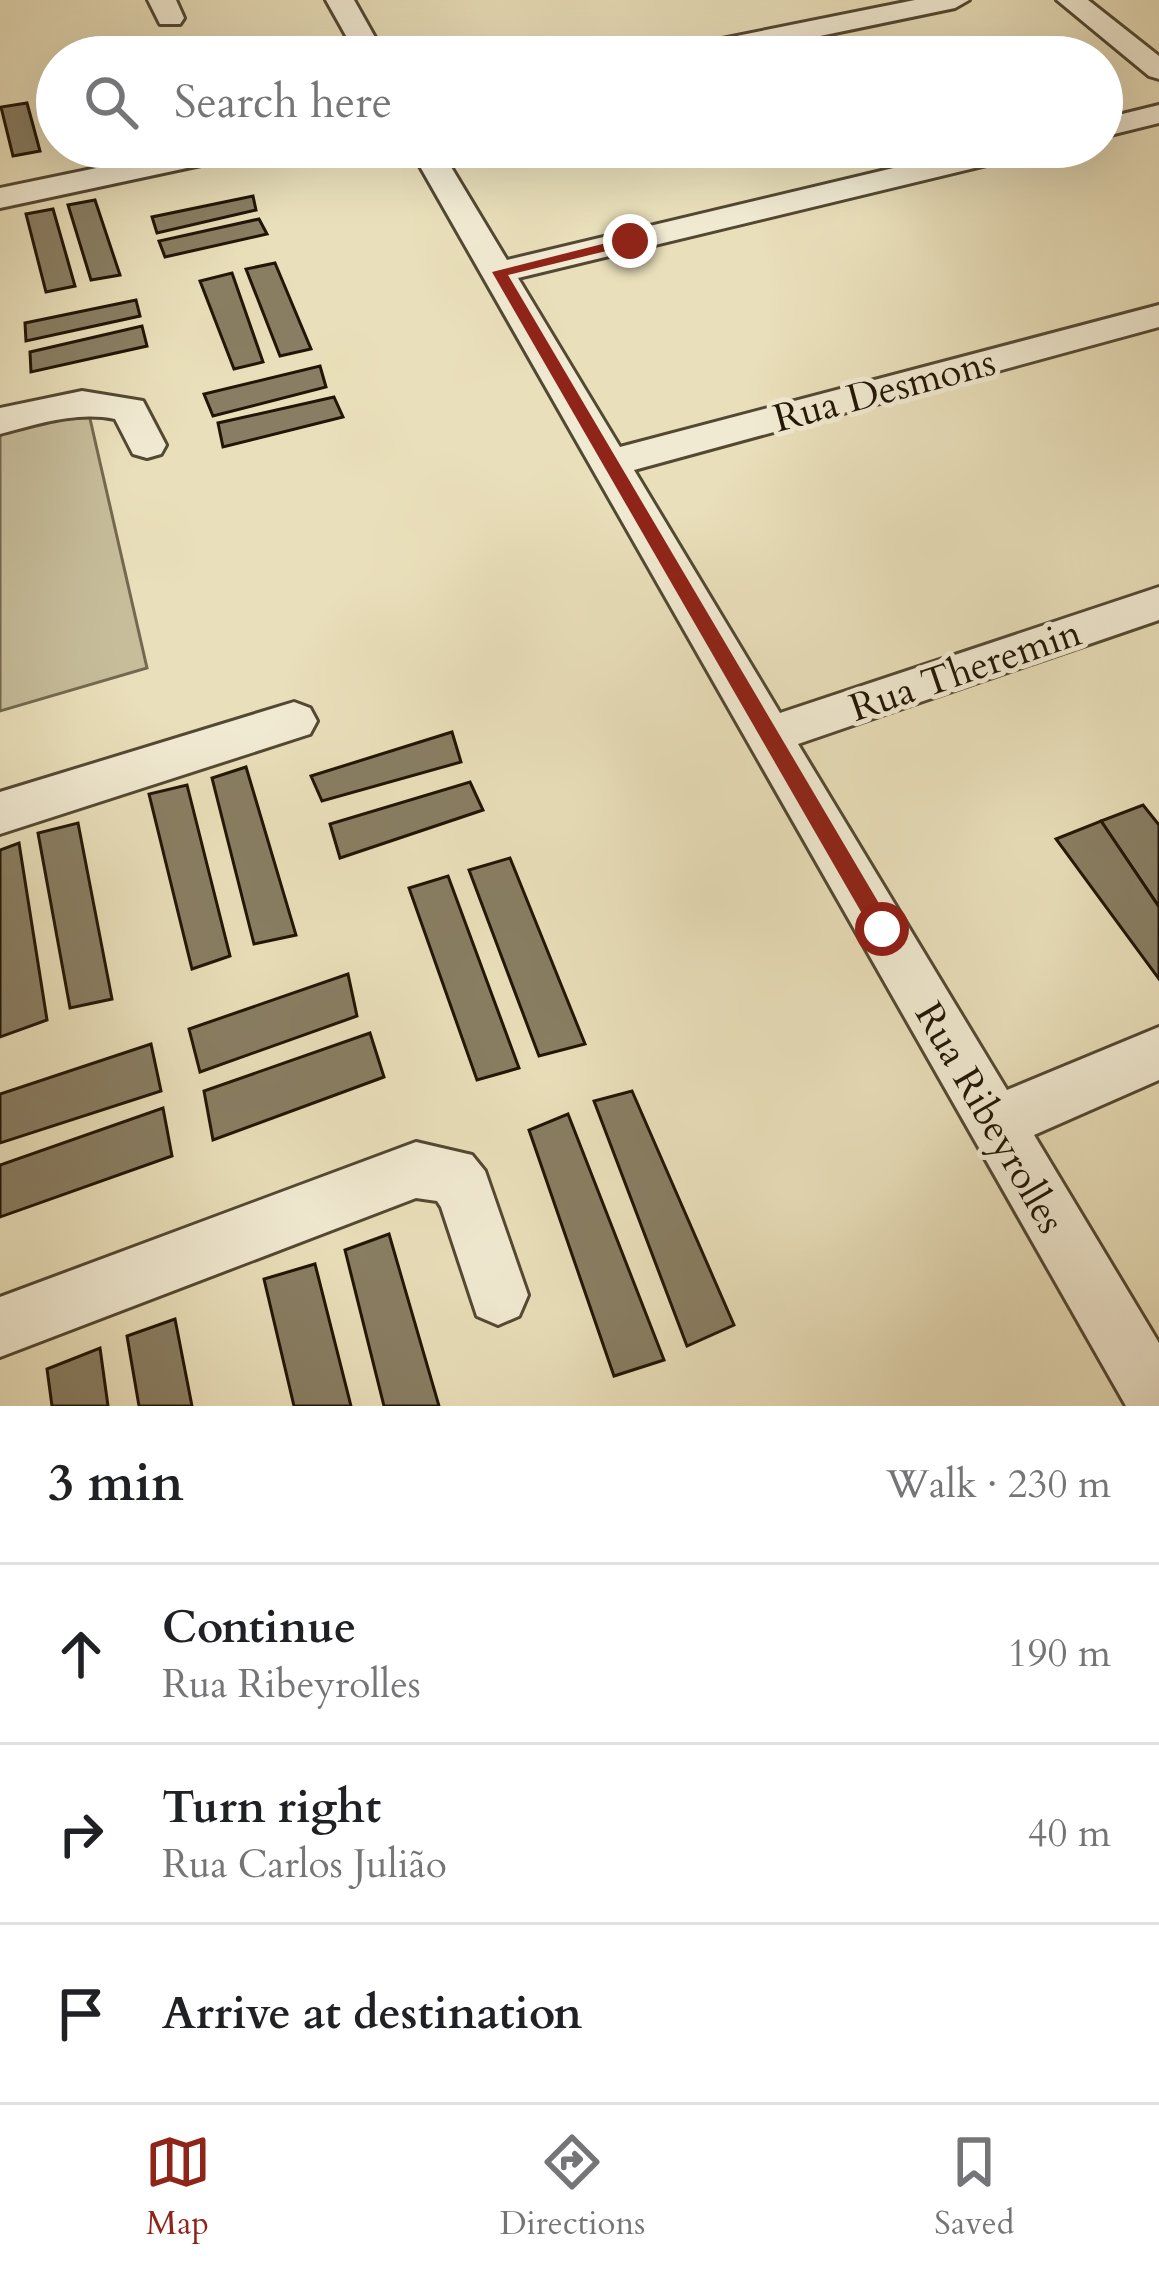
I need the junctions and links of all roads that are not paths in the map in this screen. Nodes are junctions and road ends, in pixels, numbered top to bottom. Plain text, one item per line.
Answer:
1 (340, 0) edge
2 (955, 0) edge
3 (1071, 0) edge
4 (360, 36) edge
5 (779, 36) edge
6 (1116, 36) edge
7 (1123, 41) edge
8 (1159, 70) edge
9 (1159, 114) edge
10 (1123, 123) edge
11 (77, 168) edge
12 (142, 168) edge
13 (437, 168) edge
14 (934, 168) edge
15 (80, 181) junction
16 (0, 198) edge
17 (500, 272) junction
18 (1159, 316) edge
19 (0, 421) edge
20 (146, 445) dead end
21 (609, 463) junction
22 (1159, 603) edge
23 (295, 721) dead end
24 (772, 734) junction
25 (0, 813) edge
26 (1159, 1053) edge
27 (993, 1124) junction
28 (498, 1295) dead end
29 (0, 1327) edge
30 (1159, 1402) edge

1 - 4 street
2 - 5 street
3 - 6 street
7 - 8 street
9 - 10 street
11 - 15 street
12 - 15 street
13 - 17 street, Rua Ribeyrolles
14 - 17 street
15 - 16 street
17 - 21 street, Rua Ribeyrolles
18 - 21 street, Rua Desmons
19 - 20 street
21 - 24 street, Rua Ribeyrolles
22 - 24 street, Rua Theremin
23 - 25 street
24 - 27 street, Rua Ribeyrolles
26 - 27 street
27 - 30 street, Rua Ribeyrolles
28 - 29 street

